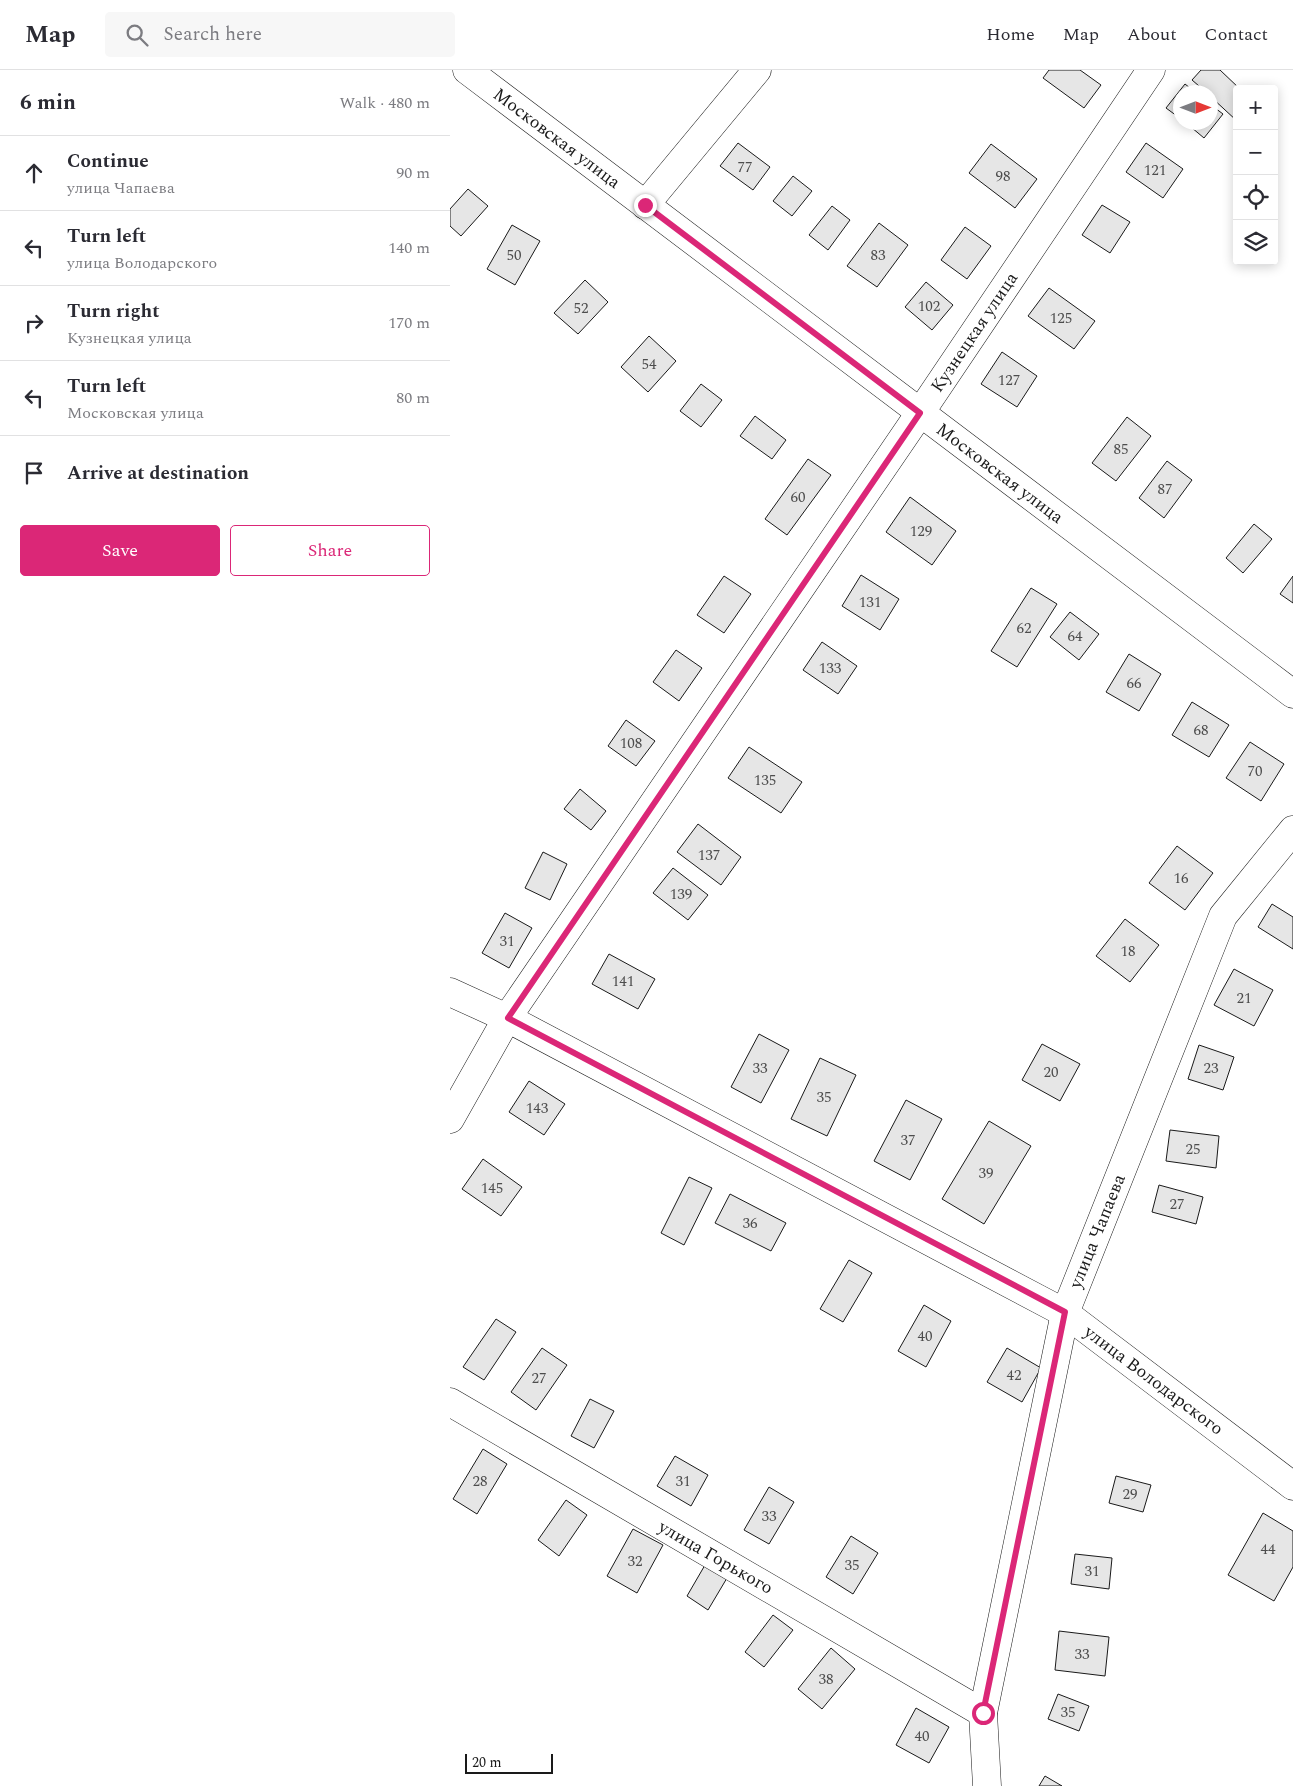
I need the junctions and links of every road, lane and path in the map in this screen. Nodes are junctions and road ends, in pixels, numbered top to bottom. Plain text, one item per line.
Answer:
1 (467, 70) edge
2 (757, 70) edge
3 (1151, 70) edge
4 (645, 205) junction
5 (920, 413) junction
6 (1293, 694) edge
7 (1293, 830) edge
8 (450, 992) edge
9 (508, 1018) junction
10 (450, 1119) edge
11 (1065, 1312) junction
12 (450, 1402) edge
13 (1293, 1486) edge
14 (983, 1713) junction
15 (986, 1786) edge

1 - 4 street, Московская улица
2 - 4 street
3 - 5 street, Кузнецкая улица
4 - 5 street, Московская улица
5 - 6 street, Московская улица
5 - 9 street, Кузнецкая улица
7 - 11 street, улица Чапаева
8 - 9 street, улица Володарского
9 - 10 street, Кузнецкая улица
9 - 11 street, улица Володарского
11 - 13 street, улица Володарского
11 - 14 street, улица Чапаева
12 - 14 street, улица Горького
14 - 15 street, улица Чапаева

